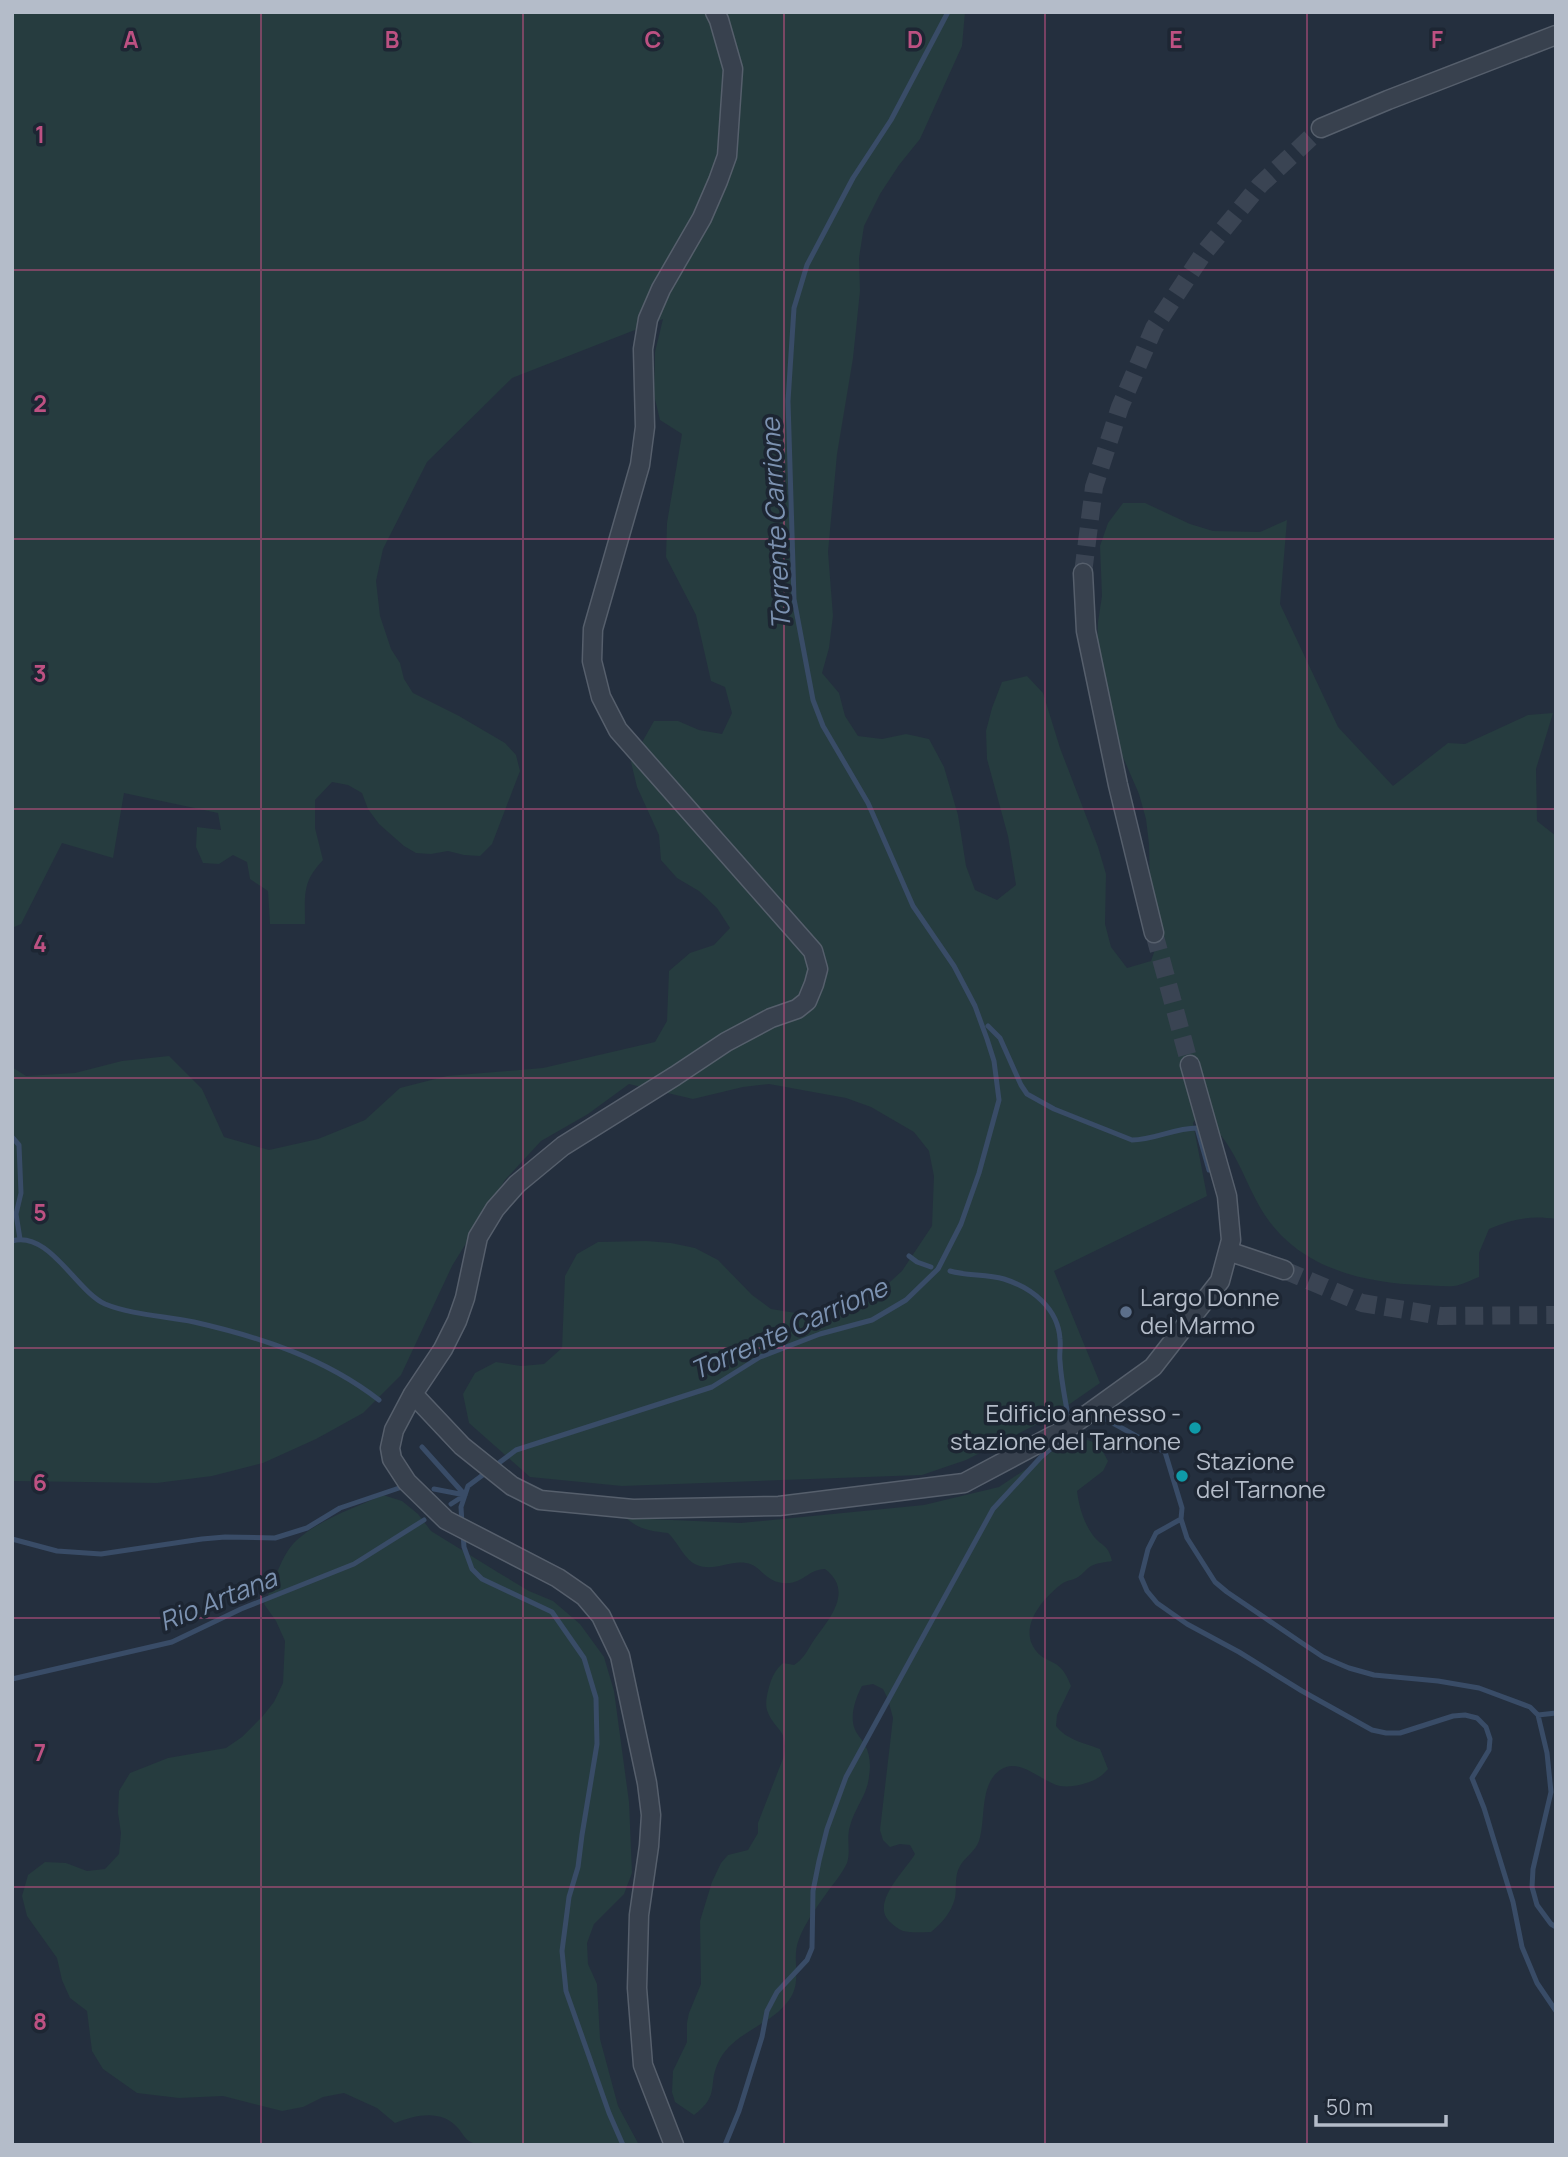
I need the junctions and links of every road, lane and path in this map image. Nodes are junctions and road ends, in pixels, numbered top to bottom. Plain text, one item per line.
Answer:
1 (715, 12) edge
2 (1556, 35) edge
3 (1321, 128) tunnel mouth
4 (1083, 573) tunnel mouth
5 (1154, 933) tunnel mouth
6 (1189, 1065) tunnel mouth
7 (1228, 1251) junction
8 (1284, 1270) tunnel mouth
9 (412, 1394) junction
10 (674, 2145) edge

1 - 9 street
2 - 3 street
4 - 5 street
6 - 7 street
7 - 8 street
7 - 9 street
9 - 10 street

